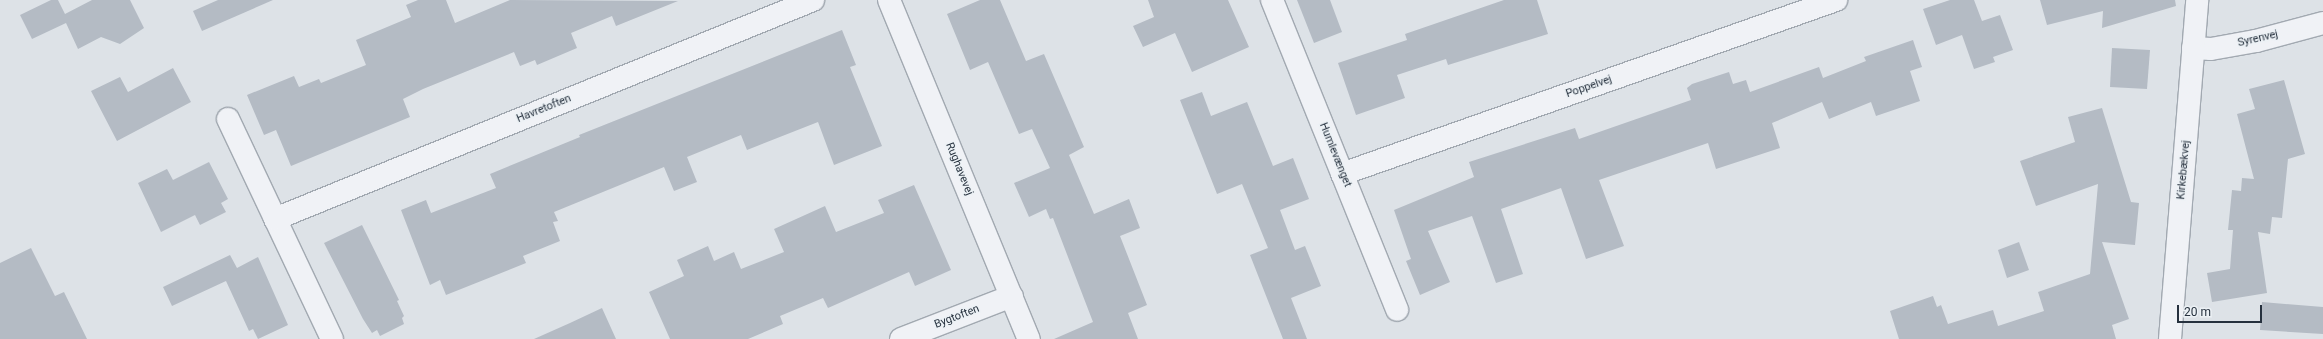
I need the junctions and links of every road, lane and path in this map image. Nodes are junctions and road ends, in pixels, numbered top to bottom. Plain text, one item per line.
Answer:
1 (813, 0) edge
2 (889, 0) edge
3 (1272, 0) edge
4 (1836, 0) edge
5 (2197, 0) edge
6 (2323, 22) edge
7 (2193, 48) junction
8 (228, 120) dead end
9 (1342, 174) junction
10 (275, 219) junction
11 (1012, 296) junction
12 (1397, 310) dead end
13 (332, 339) edge
14 (901, 339) edge
15 (1029, 339) edge
16 (2170, 339) edge

1 - 10 street, Havretoften
2 - 11 street, Rughavevej
3 - 9 street, Humlevænget
4 - 9 street, Poppelvej
5 - 7 street, Kirkebækvej
6 - 7 street, Syrenvej
7 - 16 street, Kirkebækvej
8 - 10 street
9 - 12 street, Humlevænget
10 - 13 street
11 - 14 street, Bygtoften
11 - 15 street, Rughavevej

